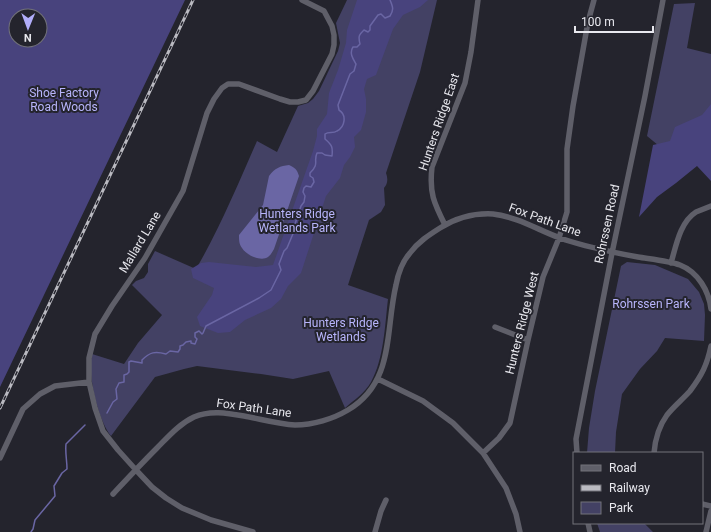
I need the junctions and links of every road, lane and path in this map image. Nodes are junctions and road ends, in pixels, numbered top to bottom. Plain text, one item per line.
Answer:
1 (302, 0) edge
2 (478, 0) edge
3 (594, 0) edge
4 (663, 0) edge
5 (711, 206) edge
6 (445, 225) junction
7 (560, 238) junction
8 (612, 253) junction
9 (671, 263) junction
10 (711, 309) edge
11 (494, 327) dead end
12 (528, 340) junction
13 (711, 346) edge
14 (378, 379) junction
15 (89, 382) junction
16 (577, 452) edge
17 (654, 452) edge
18 (483, 453) junction
19 (0, 458) edge
20 (136, 470) junction
21 (113, 494) dead end
22 (386, 500) dead end
23 (711, 511) edge
24 (253, 532) edge
25 (375, 532) edge
26 (520, 532) edge
27 (706, 532) edge

1 - 15 street, Mallard Lane
2 - 6 street, Hunters Ridge East
3 - 7 street, Hunters Ridge West
4 - 8 street, Rohrssen Road
5 - 9 street
6 - 7 street, Fox Path Lane
6 - 14 street, Fox Path Lane
7 - 8 street, Fox Path Lane
7 - 12 street, Hunters Ridge West
8 - 9 street, Fox Path Lane
8 - 16 street, Rohrssen Road
9 - 10 street, Fox Path Lane
11 - 12 street
12 - 18 street, Hunters Ridge West
13 - 17 street
14 - 18 street
14 - 20 street, Fox Path Lane
15 - 19 street
15 - 20 street, Mallard Lane
18 - 26 street
20 - 21 street, Fox Path Lane
20 - 24 street, Mallard Lane
22 - 25 street
23 - 27 street

